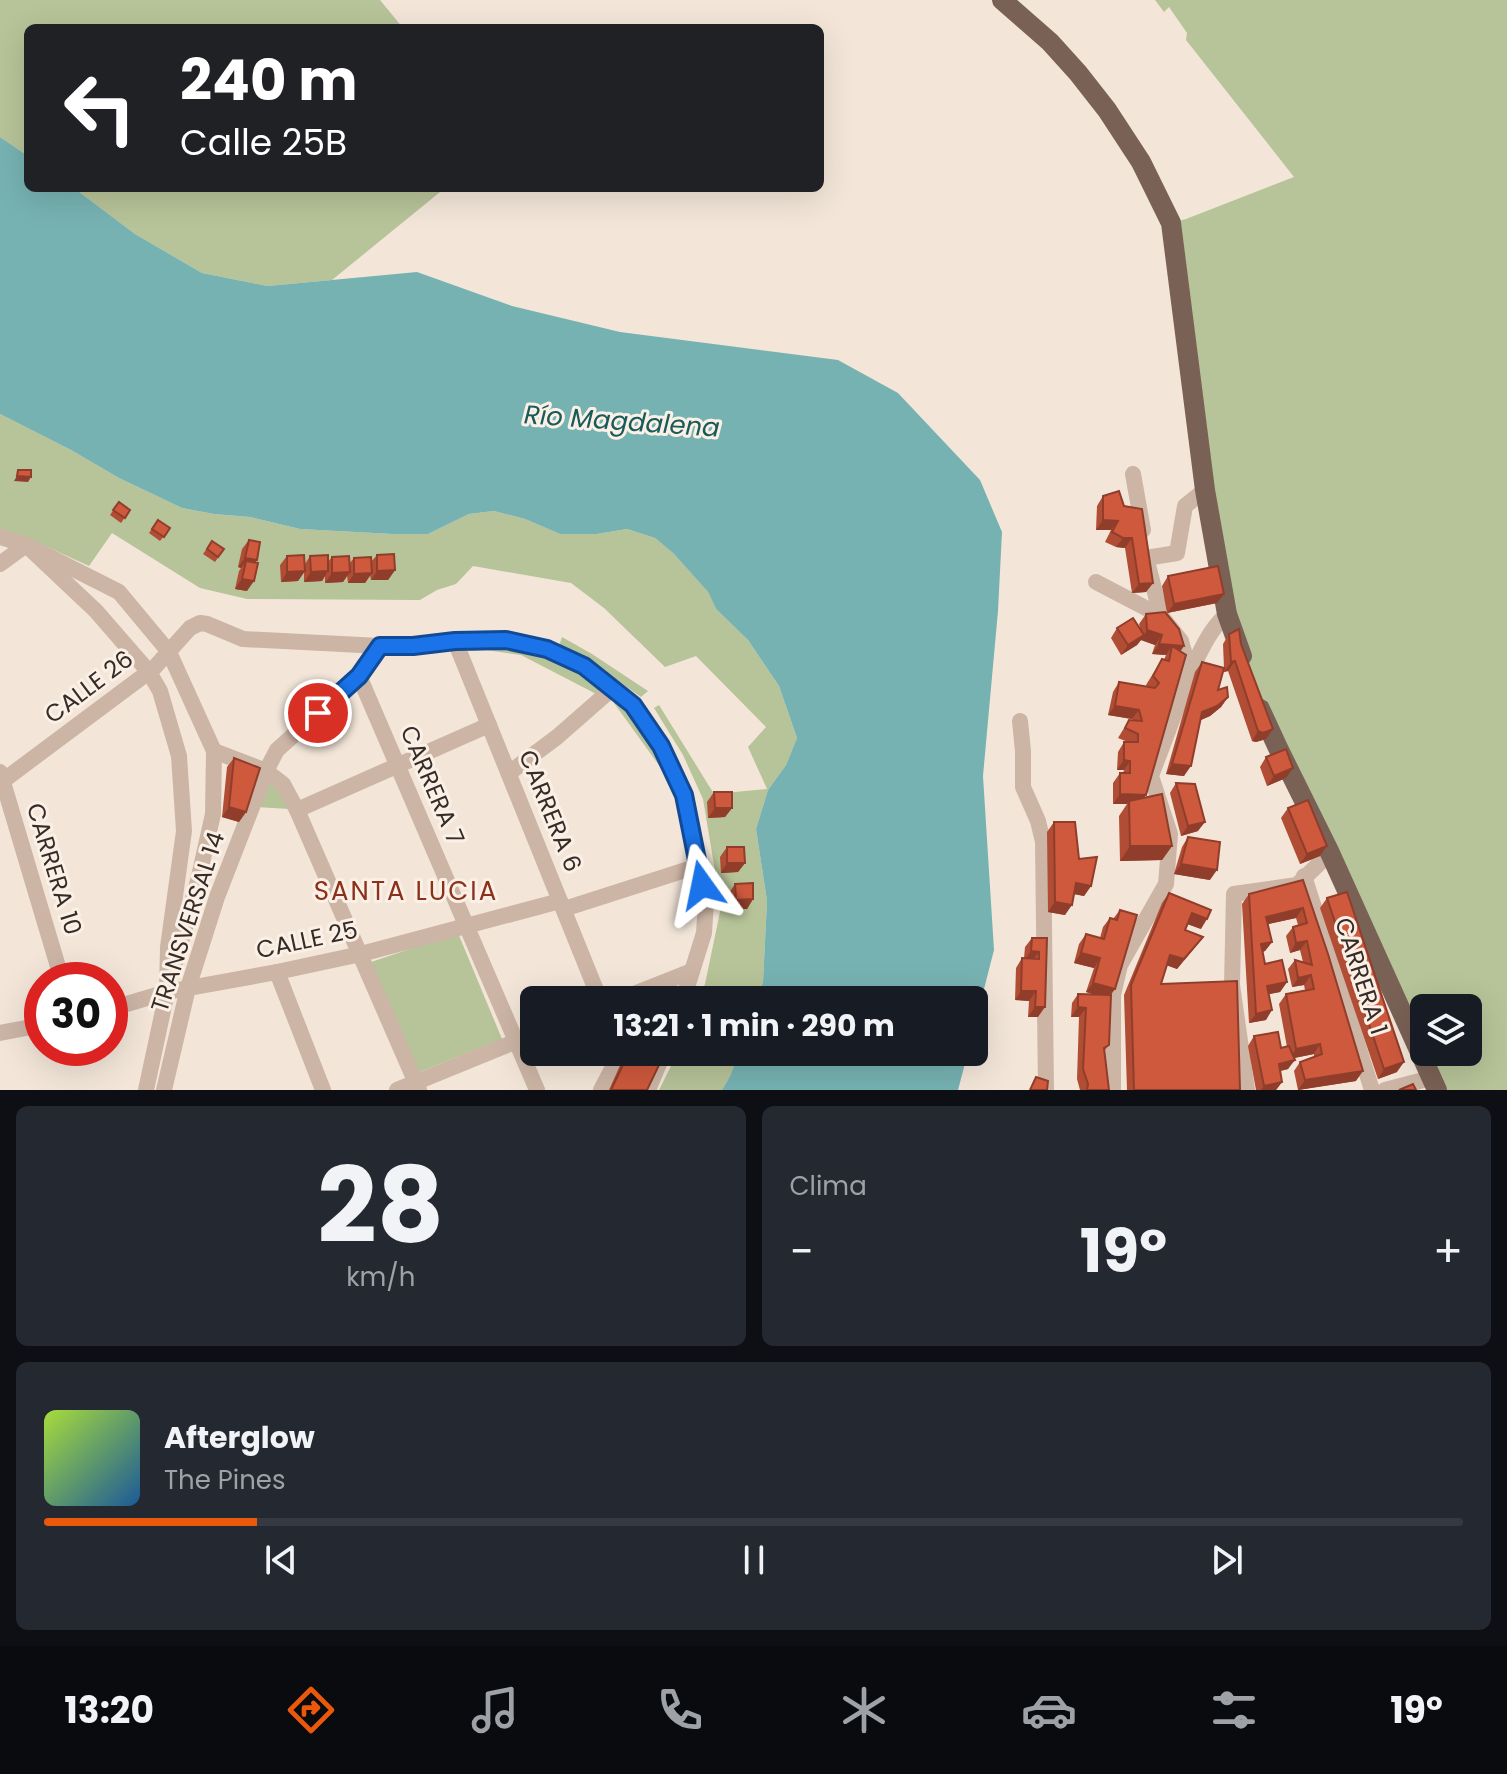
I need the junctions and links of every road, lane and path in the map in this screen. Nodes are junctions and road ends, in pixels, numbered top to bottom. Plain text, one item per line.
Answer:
1 (1002, 0) edge
2 (1133, 474) dead end
3 (1205, 490) junction
4 (0, 537) edge
5 (26, 545) junction
6 (1146, 558) junction
7 (0, 564) edge
8 (1096, 582) dead end
9 (1227, 614) junction
10 (1161, 616) junction
11 (455, 641) junction
12 (380, 646) junction
13 (169, 652) junction
14 (149, 672) junction
15 (1190, 673) junction
16 (359, 676) junction
17 (613, 688) junction
18 (1020, 721) dead end
19 (489, 725) junction
20 (214, 751) junction
21 (398, 766) junction
22 (266, 771) junction
23 (509, 773) junction
24 (1, 778) edge
25 (297, 810) junction
26 (1330, 853) junction
27 (698, 866) junction
28 (1304, 876) junction
29 (562, 905) junction
30 (466, 925) junction
31 (361, 954) junction
32 (57, 962) edge
33 (692, 971) junction
34 (277, 972) junction
35 (594, 986) edge
36 (654, 986) edge
37 (687, 986) edge
38 (188, 988) junction
39 (167, 992) junction
40 (128, 1004) edge
41 (24, 1028) edge
42 (0, 1033) edge
43 (520, 1039) edge
44 (516, 1041) junction
45 (614, 1066) edge
46 (658, 1066) edge
47 (1434, 1084) edge
48 (418, 1086) edge
49 (146, 1090) edge
50 (164, 1090) edge
51 (323, 1090) edge
52 (397, 1090) edge
53 (537, 1090) edge
54 (601, 1090) edge
55 (648, 1090) edge
56 (1046, 1090) edge
57 (1113, 1090) edge
58 (1247, 1090) edge
59 (1372, 1090) edge
60 (1385, 1090) edge

1 - 3 main road
2 - 6 street
3 - 6 street
3 - 9 main road
4 - 5 street, TRANSVERSAL 14
5 - 7 street
5 - 13 street
5 - 14 street, TRANSVERSAL 14
6 - 10 street
8 - 10 street
9 - 15 street
9 - 26 main road
10 - 15 street
11 - 12 street
11 - 17 street
11 - 19 street, CARRERA 6
12 - 13 street, CALLE 26
12 - 16 street, TRANSVERSAL 14
13 - 14 street, CALLE 26
13 - 20 street
14 - 24 street, CALLE 26
14 - 39 street, TRANSVERSAL 14
15 - 57 street
16 - 21 street, CARRERA 7
16 - 22 street, TRANSVERSAL 14
17 - 23 street
17 - 27 street
18 - 56 street
19 - 21 street
19 - 23 street, CARRERA 6
20 - 22 street
20 - 39 street
21 - 25 street
21 - 30 street, CARRERA 7
22 - 25 street
22 - 38 street, TRANSVERSAL 14
23 - 29 street, CARRERA 6
24 - 32 street, CARRERA 10
25 - 31 street
26 - 28 street
26 - 47 main road
27 - 29 street, CALLE 25
27 - 33 street
28 - 58 street
28 - 59 street, CARRERA 1
29 - 30 street, CALLE 25
29 - 35 street, CARRERA 6
30 - 31 street, CALLE 25
30 - 44 street, CARRERA 7
31 - 34 street, CALLE 25
31 - 48 street
33 - 36 street
33 - 37 street
34 - 38 street, CALLE 25
34 - 51 street
38 - 39 street, CALLE 25
38 - 50 street, TRANSVERSAL 14
39 - 40 street, CALLE 25
39 - 49 street, TRANSVERSAL 14
41 - 42 street
43 - 44 street
44 - 48 street
44 - 53 street, CARRERA 7
45 - 54 street
46 - 55 street
47 - 60 street
48 - 52 street

